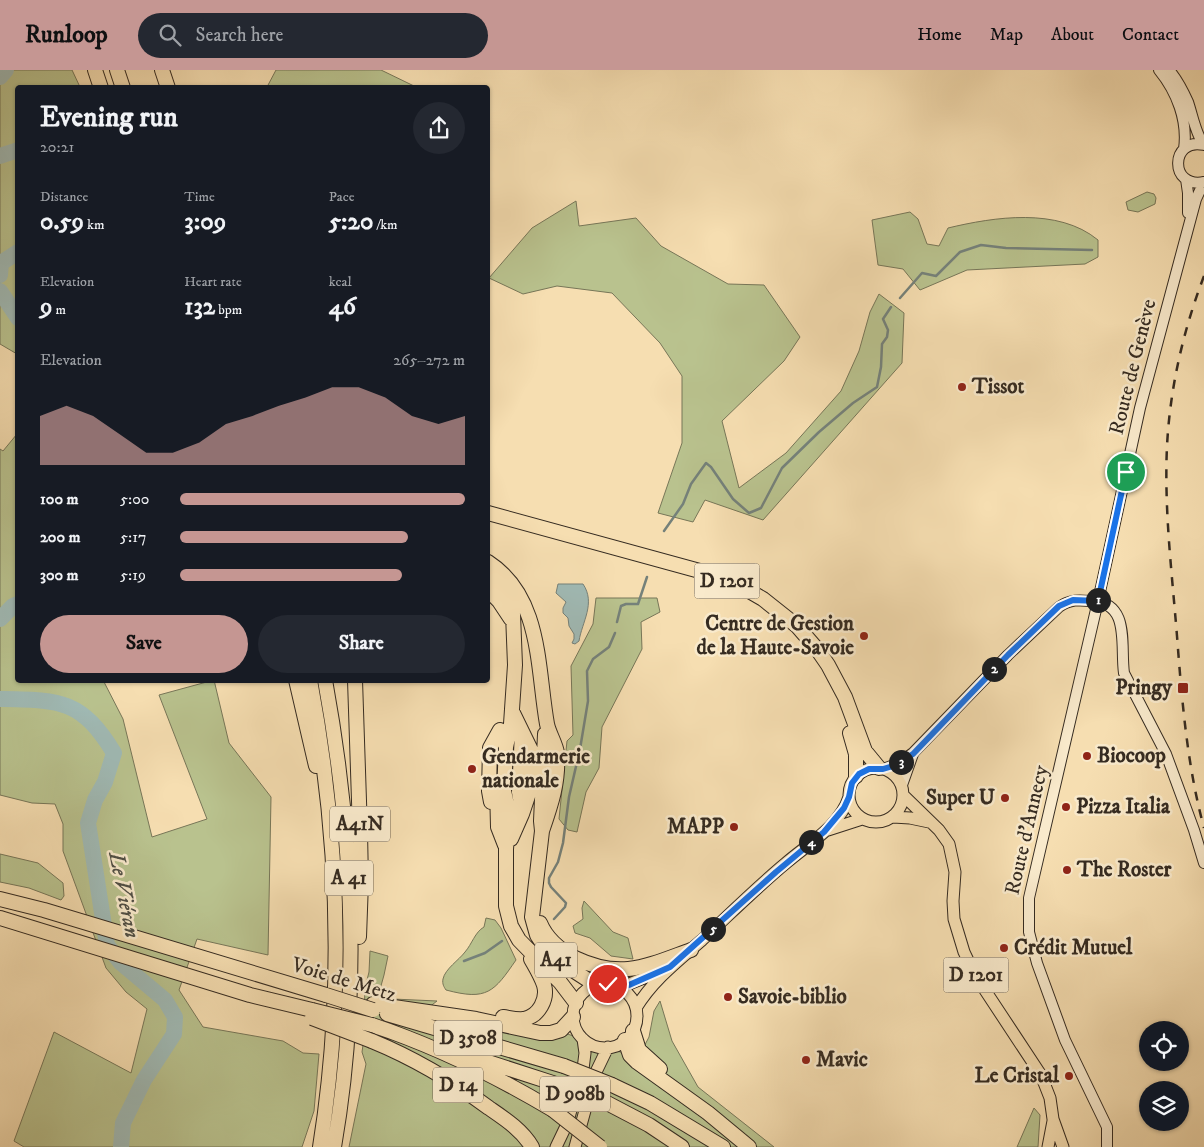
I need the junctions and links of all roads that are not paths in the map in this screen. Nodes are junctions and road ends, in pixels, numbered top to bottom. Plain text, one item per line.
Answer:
1 (93, 70) edge
2 (117, 70) edge
3 (154, 70) edge
4 (162, 70) edge
5 (1159, 70) edge
6 (1169, 70) edge
7 (96, 85) edge
8 (100, 85) edge
9 (122, 85) edge
10 (159, 85) edge
11 (167, 85) edge
12 (1203, 145) edge
13 (1184, 149) junction
14 (1186, 179) junction
15 (1204, 182) edge
16 (1187, 232) junction
17 (490, 514) edge
18 (490, 522) edge
19 (490, 564) edge
20 (490, 577) edge
21 (490, 592) edge
22 (1098, 601) junction
23 (514, 624) junction
24 (297, 683) edge
25 (310, 683) edge
26 (326, 683) edge
27 (355, 683) edge
28 (511, 724) junction
29 (913, 754) junction
30 (881, 768) junction
31 (856, 776) junction
32 (903, 790) junction
33 (849, 797) junction
34 (516, 813) junction
35 (893, 817) junction
36 (862, 819) junction
37 (930, 823) junction
38 (824, 832) junction
39 (332, 840) junction
40 (506, 849) junction
41 (1204, 863) edge
42 (0, 898) edge
43 (533, 912) junction
44 (0, 918) edge
45 (519, 940) junction
46 (691, 950) junction
47 (670, 967) junction
48 (600, 985) junction
49 (619, 988) junction
50 (576, 1003) junction
51 (373, 1007) junction
52 (636, 1008) junction
53 (423, 1012) junction
54 (312, 1014) junction
55 (573, 1017) junction
56 (401, 1035) junction
57 (629, 1036) junction
58 (583, 1039) junction
59 (608, 1047) junction
60 (344, 1077) junction
61 (671, 1115) junction
62 (1053, 1119) junction
63 (1107, 1146) edge
64 (320, 1147) edge
65 (334, 1147) edge
66 (532, 1147) edge
67 (556, 1147) edge
68 (574, 1147) edge
69 (600, 1147) edge
70 (682, 1147) edge
71 (712, 1147) edge
72 (723, 1147) edge
73 (749, 1147) edge
74 (1048, 1147) edge
75 (1062, 1147) edge

1 - 7 highway
1 - 8 highway
2 - 9 highway
3 - 10 highway
4 - 11 highway
5 - 13 main road, Route de Genève
6 - 12 main road
12 - 13 main road
13 - 14 main road, Route de Genève
14 - 15 main road, Route de Genève
14 - 16 main road, Route de Genève
15 - 16 main road, Route de Genève
16 - 22 main road, Route de Genève
17 - 30 highway, D 1201
18 - 31 highway, D 1201
19 - 43 highway
20 - 23 highway
21 - 23 highway
22 - 29 main road
22 - 41 main road
22 - 63 main road, Route d'Annecy
23 - 28 highway
24 - 39 highway, A41N
25 - 39 highway, A 41
26 - 60 highway, A 41
27 - 60 highway, A41N
28 - 34 highway
28 - 34 highway
28 - 40 highway
29 - 30 main road
29 - 32 main road
30 - 31 main road
30 - 32 main road
31 - 33 main road
32 - 35 main road
32 - 37 main road, D 1201
33 - 36 main road
33 - 38 main road
34 - 40 highway
35 - 36 main road
35 - 37 main road
36 - 38 main road
37 - 62 main road, D 1201
38 - 46 main road
39 - 64 highway, A 41
40 - 45 highway
42 - 51 highway, Voie de Metz / D 3508, bridge
43 - 46 highway
43 - 48 highway, A41
44 - 54 highway, D 14
45 - 50 highway
45 - 53 highway
46 - 47 main road
47 - 49 main road
47 - 52 main road
48 - 49 main road
48 - 50 main road
49 - 52 main road
50 - 55 main road
51 - 53 highway
51 - 61 highway, Voie de Metz / D 3508, bridge
52 - 57 main road
53 - 55 highway
54 - 56 highway, Voie de Metz, bridge
54 - 66 highway, D 14, bridge
55 - 58 main road
56 - 69 highway, Voie de Metz, bridge
56 - 70 highway, bridge
57 - 59 main road
57 - 73 highway
58 - 59 main road
58 - 67 main road, D 908b
59 - 68 main road, D 908b
60 - 65 highway, A 41
61 - 71 highway
61 - 72 highway, D 3508
62 - 74 main road, D 1201
62 - 75 main road, D 1201

